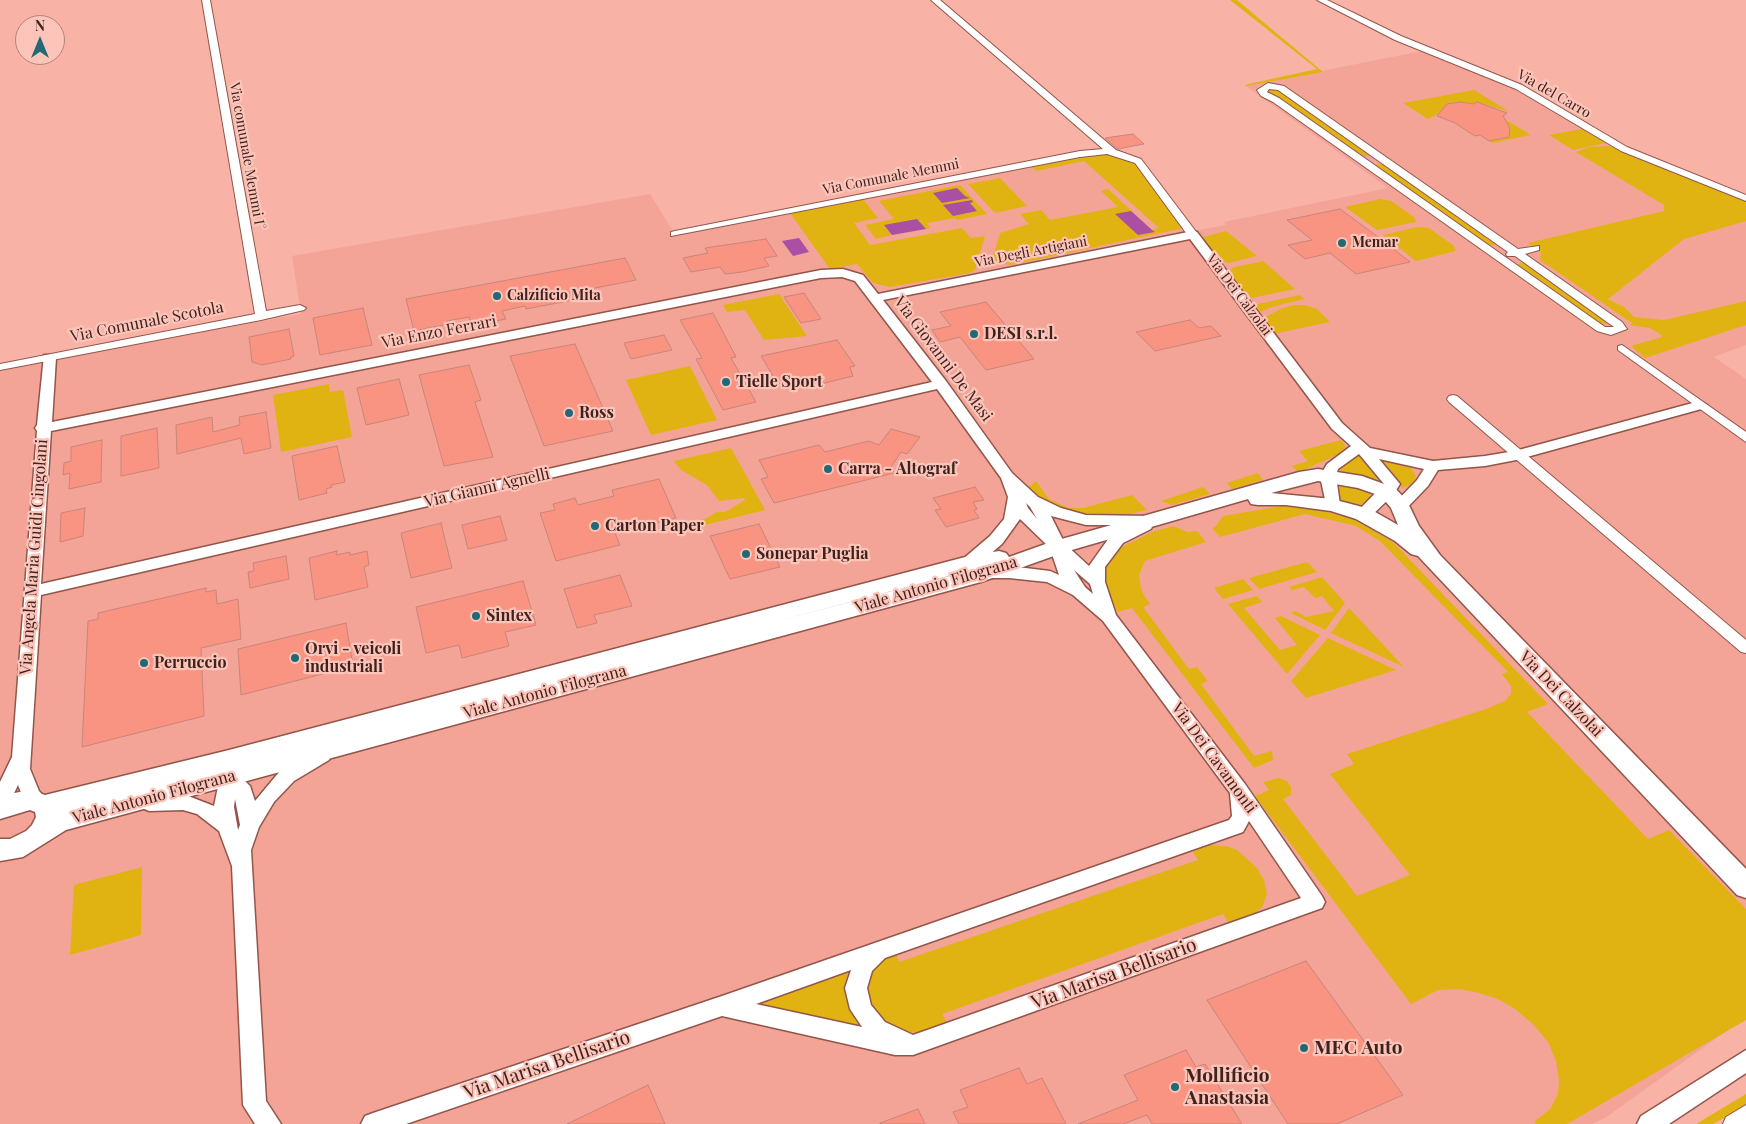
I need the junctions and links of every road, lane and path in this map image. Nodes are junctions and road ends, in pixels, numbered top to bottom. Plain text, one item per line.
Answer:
1 (206, 0) edge
2 (935, 0) edge
3 (1321, 0) edge
4 (1113, 152) junction
5 (1380, 159) junction
6 (1364, 162) junction
7 (1746, 198) edge
8 (675, 234) dead end
9 (1193, 235) junction
10 (1535, 248) dead end
11 (1516, 253) junction
12 (1498, 257) junction
13 (843, 273) joint
14 (875, 298) junction
15 (300, 308) dead end
16 (261, 317) junction
17 (1622, 348) dead end
18 (48, 358) junction
19 (0, 367) edge
20 (941, 384) junction
21 (1453, 399) dead end
22 (1700, 405) junction
23 (42, 428) junction
24 (1746, 438) edge
25 (1362, 449) junction
26 (1516, 454) junction
27 (1433, 466) junction
28 (1328, 476) junction
29 (1021, 497) junction
30 (1233, 499) junction
31 (1394, 499) junction
32 (1332, 505) junction
33 (1363, 514) junction
34 (1157, 520) junction
35 (1058, 547) junction
36 (1432, 560) junction
37 (975, 569) junction
38 (1097, 582) junction
39 (34, 591) junction
40 (1079, 591) junction
41 (1109, 617) junction
42 (1746, 648) edge
43 (329, 751) junction
44 (21, 757) junction
45 (229, 768) junction
46 (1238, 789) junction
47 (0, 803) edge
48 (42, 803) junction
49 (124, 805) junction
50 (0, 809) edge
51 (227, 826) junction
52 (250, 826) junction
53 (35, 838) junction
54 (0, 850) edge
55 (241, 864) junction
56 (1746, 887) edge
57 (1315, 902) joint
58 (879, 949) junction
59 (722, 1006) junction
60 (913, 1045) junction
61 (1746, 1060) edge
62 (1746, 1114) edge
63 (269, 1124) edge
64 (373, 1124) edge
65 (1649, 1124) edge
66 (1733, 1124) edge

1 - 16 street, Via comunale Memmi I°
2 - 4 street
3 - 7 street, Via del Carro
4 - 8 street, Via Comunale Memmi
4 - 9 street, Via Dei Calzolai
5 - 6 street
5 - 6 street
5 - 11 street
6 - 12 street
9 - 14 street, Via Degli Artigiani
9 - 25 street, Via Dei Calzolai
10 - 11 street
11 - 12 street
11 - 12 street
13 - 14 street, Via Giovanni De Masi
13 - 23 street, Via Enzo Ferrari
14 - 20 street, Via Giovanni De Masi
15 - 16 street, Via Comunale Scotola
16 - 18 street, Via Comunale Scotola
17 - 22 street
18 - 19 street, Via Comunale Scotola
18 - 23 street, Via Angela Maria Guidi Cingolani
20 - 29 street, Via Giovanni De Masi
20 - 39 street, Via Gianni Agnelli
21 - 26 street
22 - 24 street
22 - 26 street
23 - 39 street, Via Angela Maria Guidi Cingolani
25 - 27 street
25 - 28 street
25 - 31 street, Via Dei Calzolai
26 - 27 street
26 - 42 street
27 - 31 street
28 - 30 main road, Viale Antonio Filograna
28 - 31 main road, Viale Antonio Filograna
28 - 32 street
29 - 34 street
29 - 35 street, Via Giovanni De Masi
29 - 37 street
30 - 32 main road
30 - 34 main road, Viale Antonio Filograna
31 - 33 street
31 - 36 main road, Via Dei Calzolai
32 - 33 main road
33 - 36 main road
34 - 35 main road, Viale Antonio Filograna
34 - 38 street
35 - 37 main road, Viale Antonio Filograna
35 - 38 street, Via Giovanni De Masi
35 - 40 street
36 - 56 main road, Via Dei Calzolai
37 - 40 street
37 - 43 main road, Viale Antonio Filograna
37 - 45 main road, Viale Antonio Filograna
38 - 41 street
39 - 44 street, Via Angela Maria Guidi Cingolani
40 - 41 street
41 - 46 street, Via Dei Cavamonti
43 - 45 main road, Viale Antonio Filograna
43 - 52 street
44 - 47 street
44 - 48 street
45 - 48 main road, Viale Antonio Filograna
45 - 49 main road, Viale Antonio Filograna
45 - 51 street
45 - 52 street
46 - 57 street, Via Dei Cavamonti
46 - 58 street, Via Marisa Bellisario
48 - 50 main road, Viale Antonio Filograna
48 - 53 main road
49 - 51 street
49 - 53 main road, Viale Antonio Filograna
51 - 55 street
52 - 55 street
53 - 54 main road, Viale Antonio Filograna
55 - 63 street
57 - 60 street, Via Marisa Bellisario
58 - 59 street, Via Marisa Bellisario
58 - 60 street, Via Marisa Bellisario
59 - 60 street, Via Marisa Bellisario
59 - 64 street, Via Marisa Bellisario
61 - 65 street
62 - 66 street

